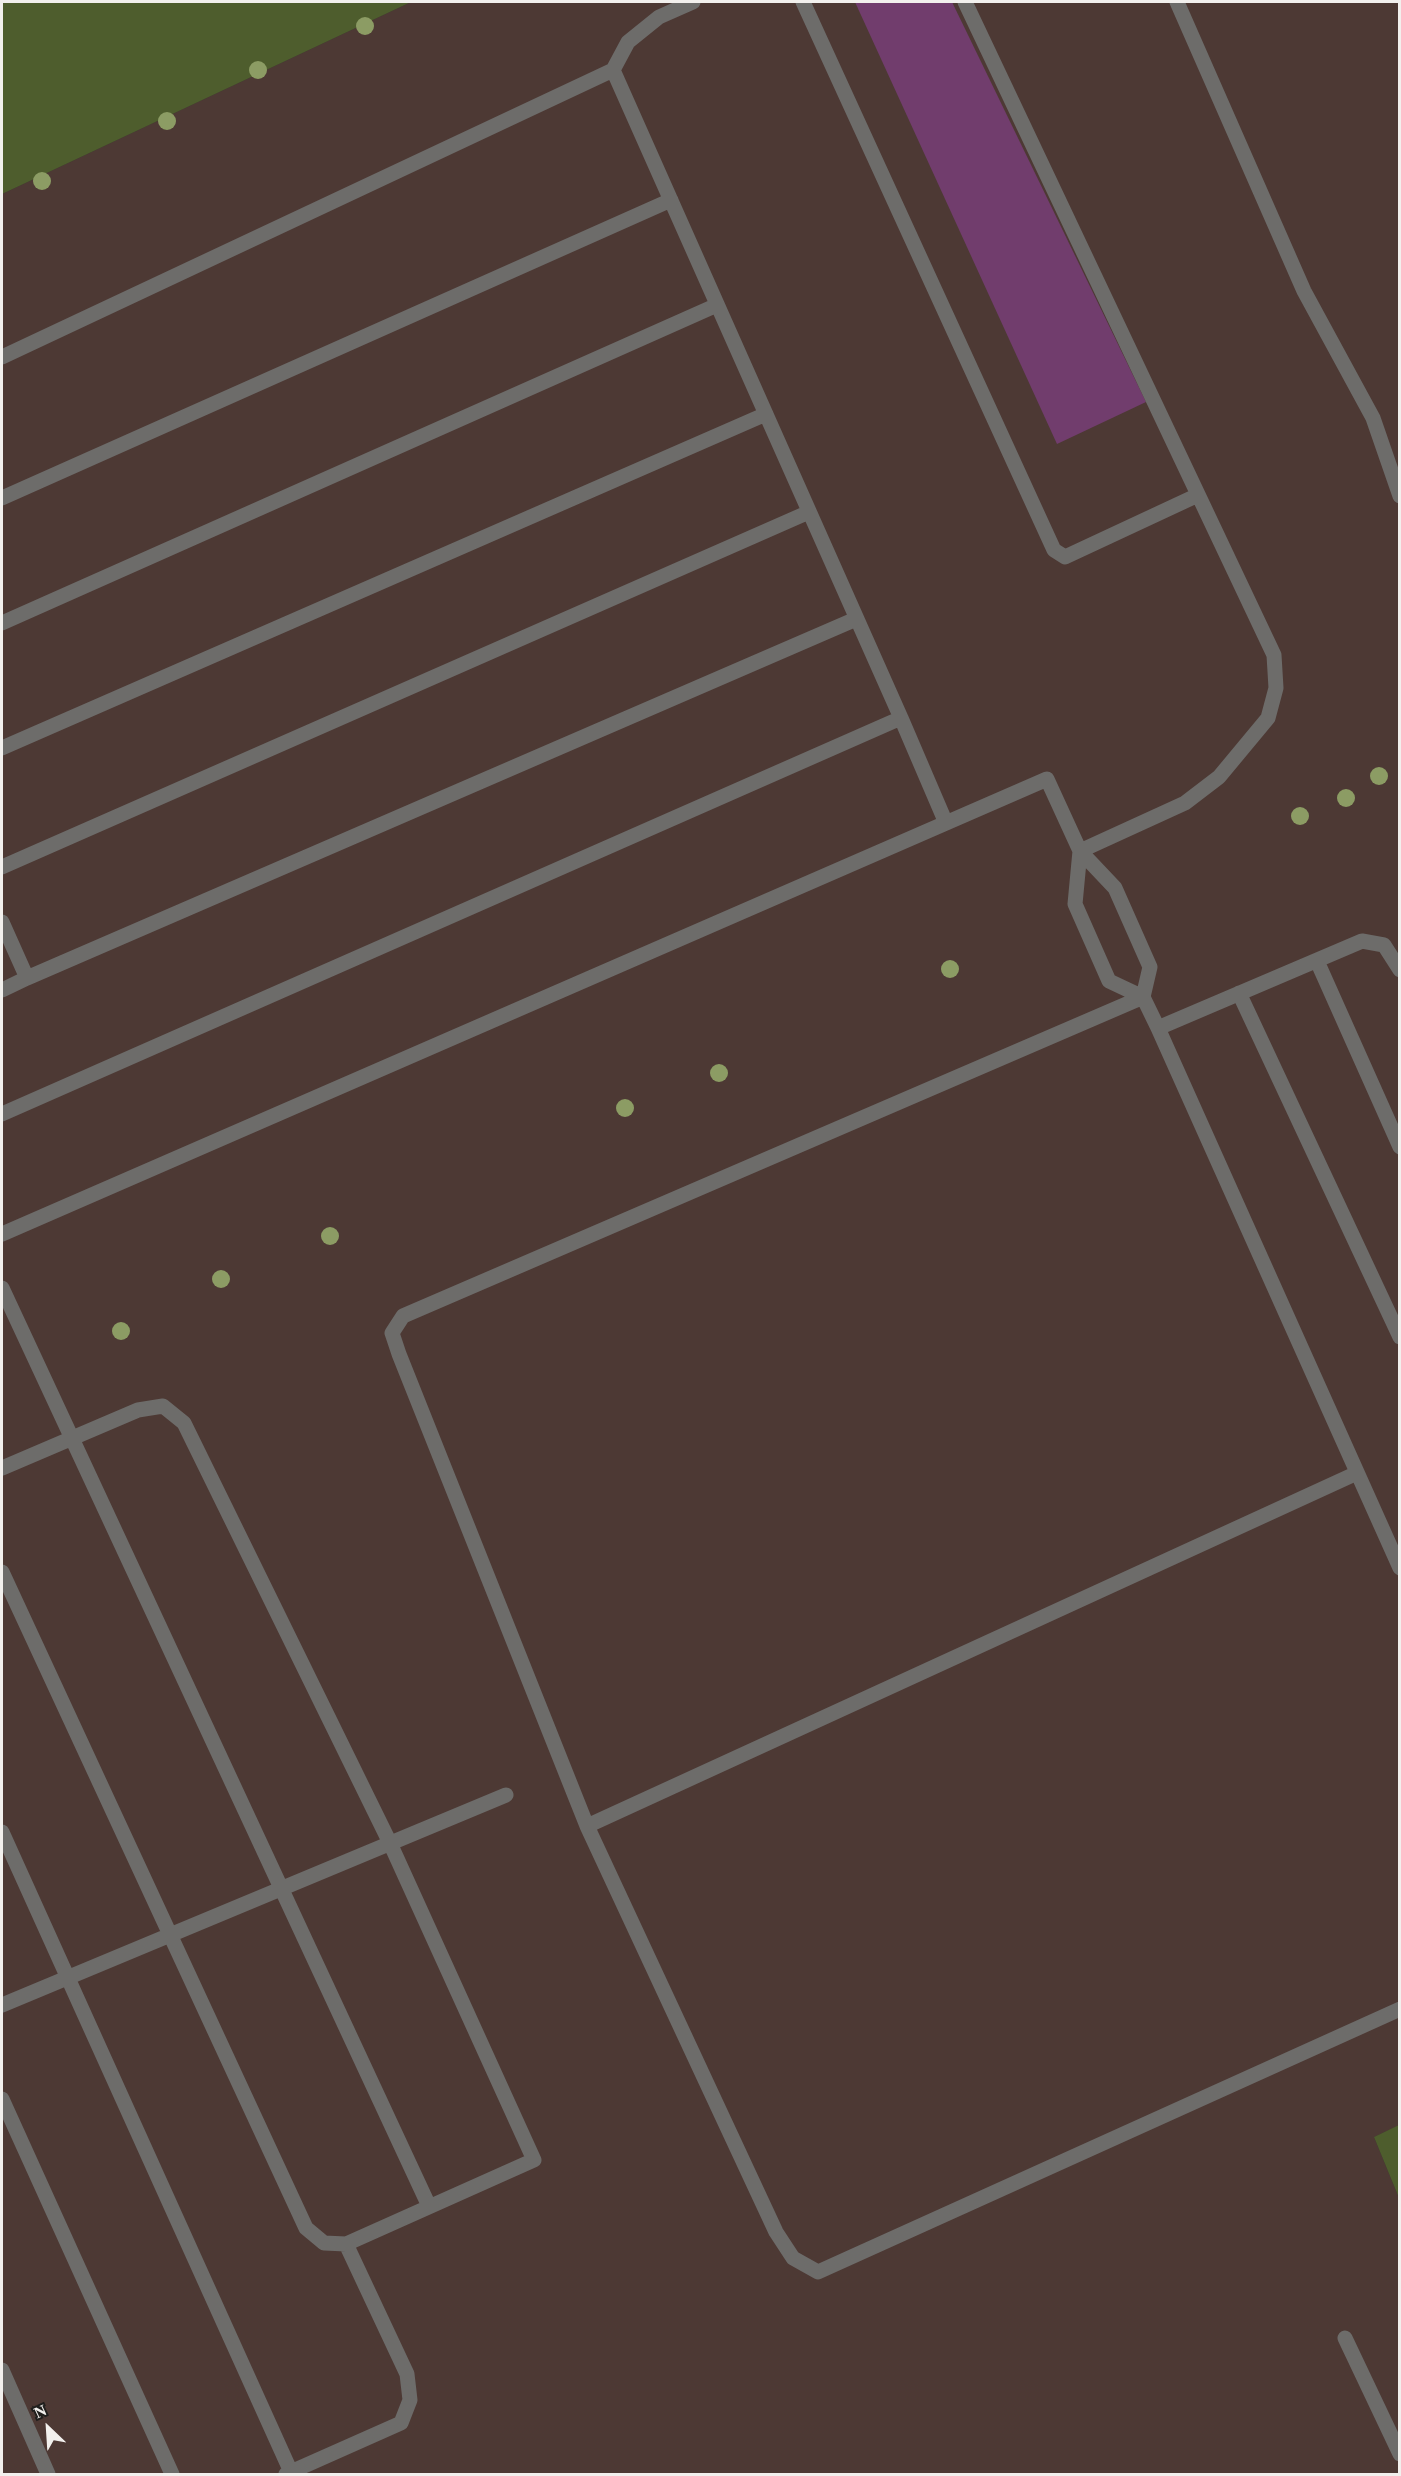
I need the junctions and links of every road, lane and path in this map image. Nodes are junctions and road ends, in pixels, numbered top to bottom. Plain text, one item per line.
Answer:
1 (693, 2) edge
2 (803, 2) edge
3 (965, 2) edge
4 (1178, 2) edge
5 (613, 70) junction
6 (670, 200) junction
7 (717, 305) junction
8 (2, 357) edge
9 (766, 414) junction
10 (1198, 495) junction
11 (1400, 496) edge
12 (2, 498) edge
13 (810, 512) junction
14 (856, 619) junction
15 (2, 623) edge
16 (901, 718) junction
17 (2, 748) edge
18 (946, 823) junction
19 (1080, 851) junction
20 (2, 867) edge
21 (2, 922) edge
22 (1317, 961) junction
23 (1400, 970) edge
24 (27, 978) junction
25 (2, 990) edge
26 (1239, 993) junction
27 (1143, 997) junction
28 (1158, 1028) junction
29 (2, 1114) edge
30 (1400, 1147) edge
31 (2, 1234) edge
32 (2, 1288) edge
33 (1400, 1337) edge
34 (71, 1437) junction
35 (2, 1468) edge
36 (1357, 1473) junction
37 (1400, 1568) edge
38 (2, 1572) edge
39 (506, 1795) dead end
40 (587, 1826) junction
41 (2, 1832) edge
42 (390, 1843) junction
43 (281, 1889) junction
44 (168, 1935) junction
45 (68, 1977) junction
46 (2, 2005) edge
47 (1400, 2009) edge
48 (2, 2098) edge
49 (429, 2206) junction
50 (346, 2244) junction
51 (1345, 2338) dead end
52 (2, 2370) edge
53 (1400, 2454) edge
54 (289, 2474) edge
55 (48, 2475) edge
56 (172, 2475) edge

1 - 5 lane
2 - 10 lane
3 - 10 lane
4 - 11 lane
5 - 6 lane
5 - 8 lane
6 - 7 lane
6 - 12 lane
7 - 9 lane
7 - 15 lane
9 - 13 lane
9 - 17 lane
10 - 19 lane
13 - 14 lane
13 - 20 lane
14 - 16 lane
14 - 24 lane
16 - 18 lane
16 - 29 lane
18 - 19 lane
18 - 31 lane
19 - 27 lane
19 - 27 lane
21 - 24 lane
22 - 23 lane
22 - 26 lane
22 - 30 lane
24 - 25 lane
26 - 28 lane
26 - 33 lane
27 - 28 lane
27 - 40 lane
28 - 36 lane
32 - 34 lane
34 - 35 lane
34 - 42 lane
34 - 43 lane
36 - 37 lane
36 - 40 lane
38 - 44 lane
39 - 42 lane
40 - 47 lane
41 - 45 lane
42 - 43 lane
42 - 49 lane
43 - 44 lane
43 - 49 lane
44 - 45 lane
44 - 50 lane
45 - 46 lane
45 - 54 lane
48 - 56 lane
49 - 50 lane
50 - 54 lane
51 - 53 lane
52 - 55 lane

